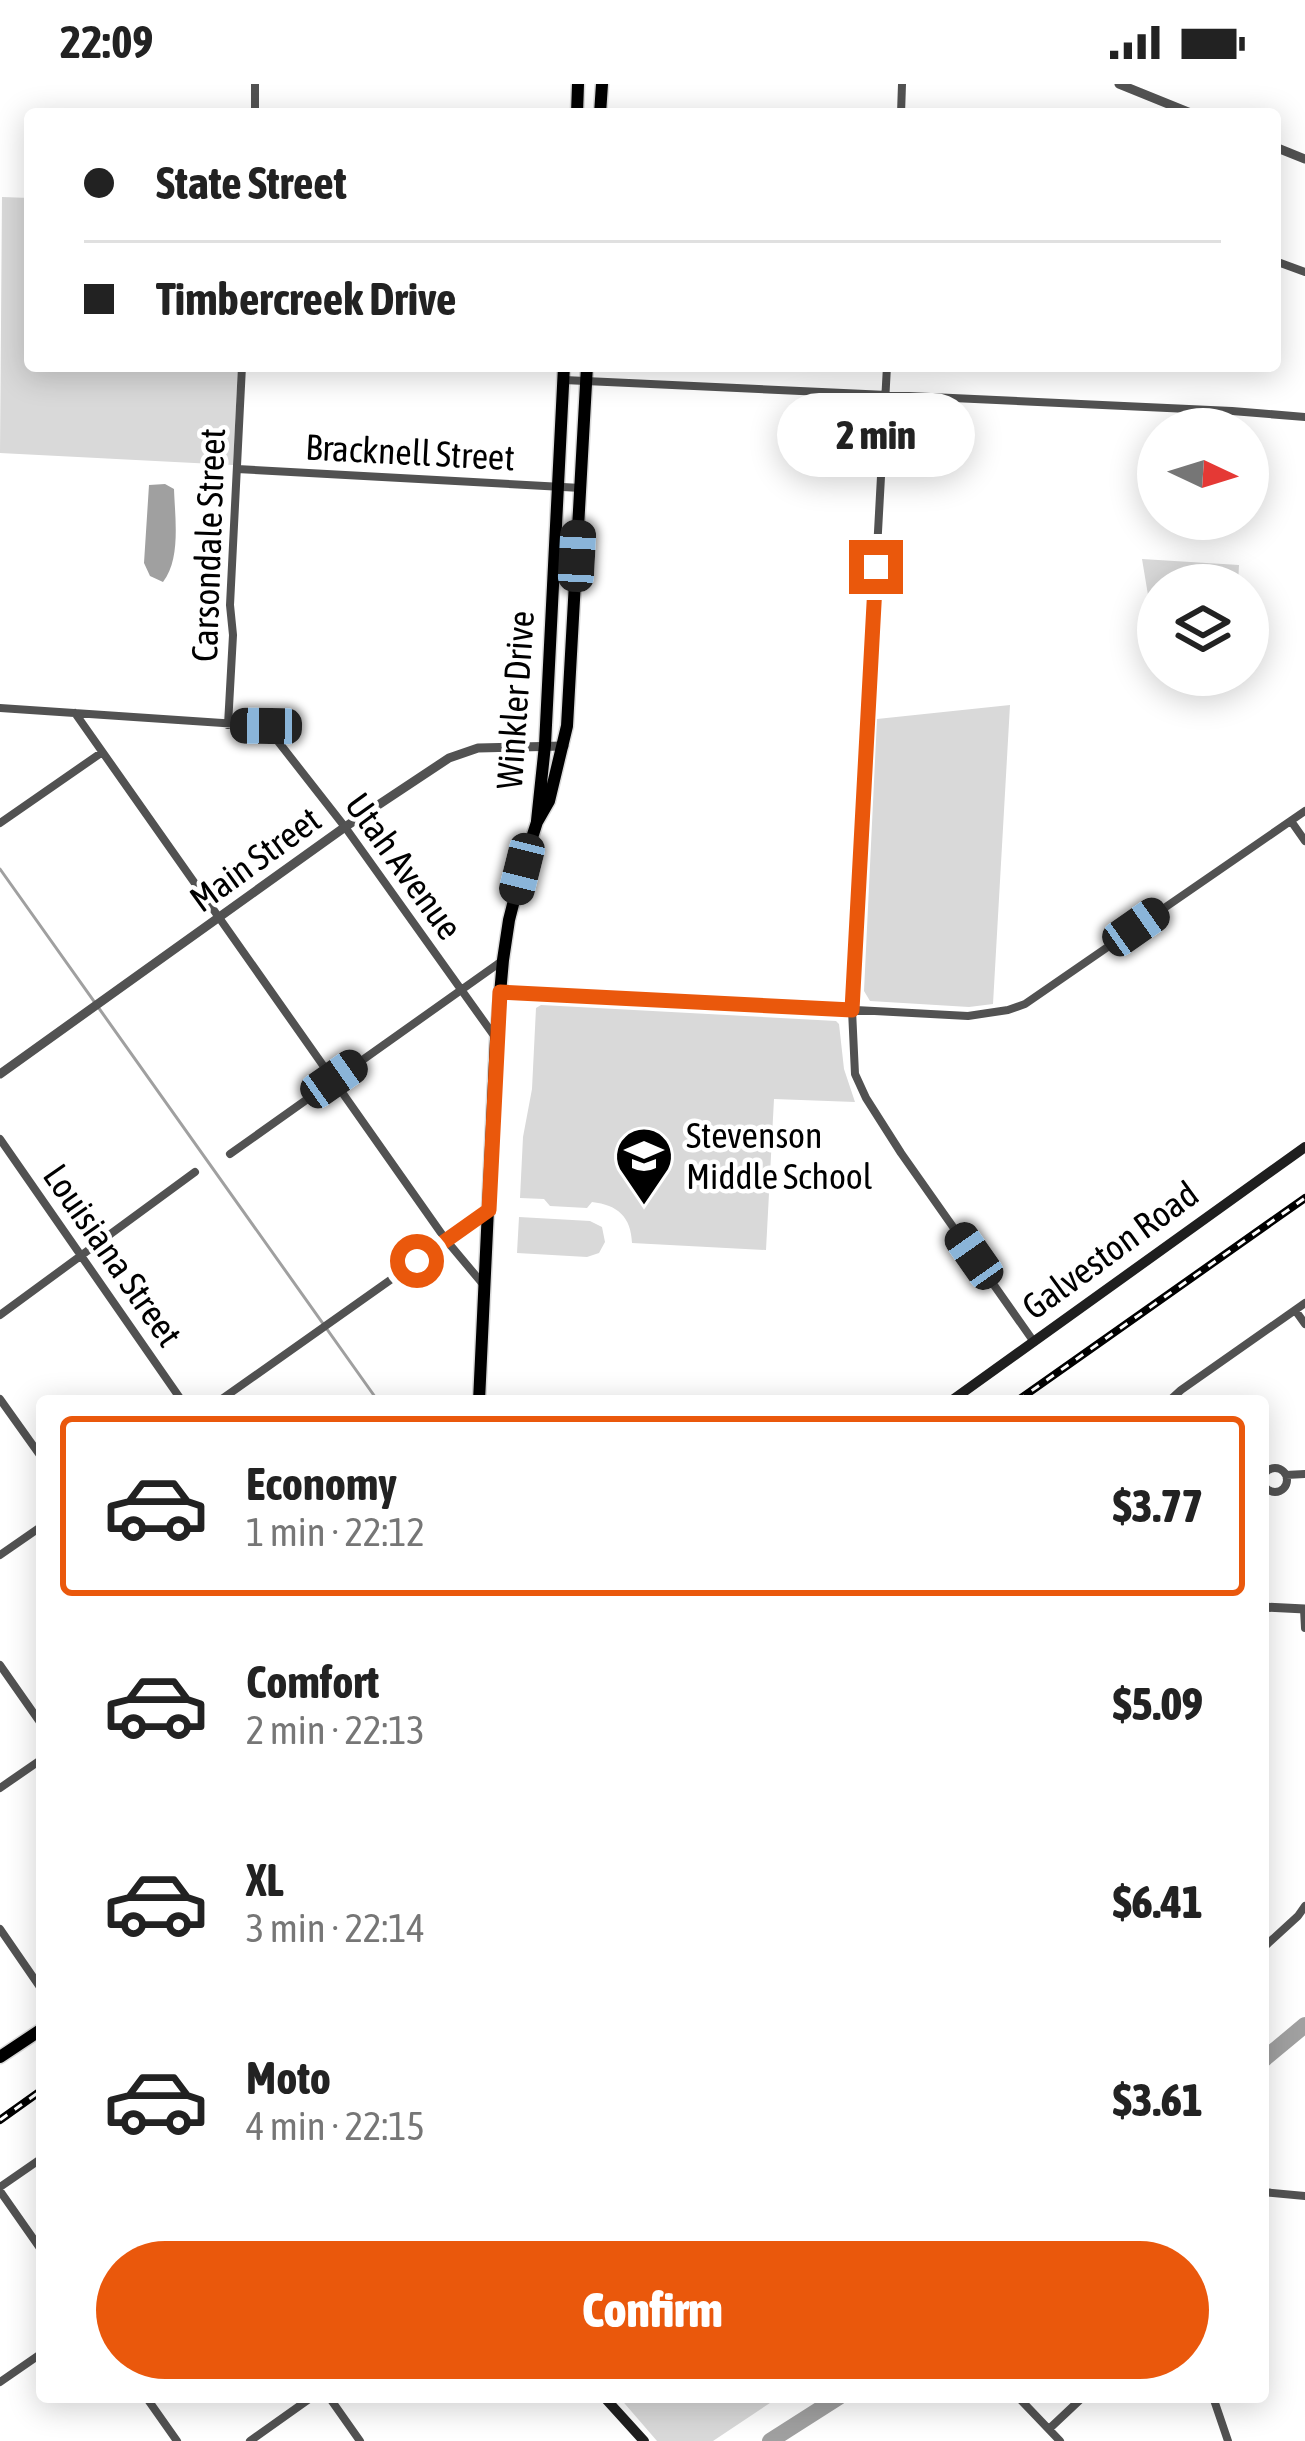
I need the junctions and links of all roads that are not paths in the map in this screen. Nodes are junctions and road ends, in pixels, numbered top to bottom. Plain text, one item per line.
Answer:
1 (1119, 84) edge
2 (1147, 89) edge
3 (1182, 108) edge
4 (242, 372) edge
5 (886, 372) edge
6 (563, 373) edge
7 (587, 373) edge
8 (885, 394) junction
9 (1305, 417) edge
10 (237, 469) junction
11 (558, 487) junction
12 (581, 488) junction
13 (0, 708) edge
14 (75, 713) junction
15 (228, 725) junction
16 (545, 745) junction
17 (564, 746) junction
18 (101, 753) junction
19 (1305, 811) edge
20 (1292, 820) junction
21 (537, 822) junction
22 (0, 823) edge
23 (345, 827) junction
24 (1305, 841) edge
25 (221, 918) junction
26 (503, 960) junction
27 (460, 991) junction
28 (500, 992) junction
29 (852, 1010) junction
30 (496, 1039) junction
31 (0, 1074) edge
32 (334, 1079) junction
33 (0, 1139) edge
34 (1305, 1148) edge
35 (230, 1154) dead end
36 (195, 1172) dead end
37 (489, 1210) junction
38 (446, 1240) junction
39 (82, 1257) junction
40 (486, 1288) junction
41 (1305, 1303) edge
42 (1295, 1310) junction
43 (0, 1315) edge
44 (1305, 1324) edge
45 (1034, 1342) junction
46 (178, 1395) edge
47 (227, 1395) edge
48 (479, 1395) edge
49 (959, 1395) edge
50 (1175, 1395) edge
51 (0, 1399) edge
52 (36, 1450) edge
53 (1305, 1474) edge
54 (1286, 1475) dead end
55 (36, 1530) edge
56 (0, 1555) edge
57 (1269, 1607) edge
58 (1304, 1609) edge
59 (1305, 1628) edge
60 (0, 1666) edge
61 (36, 1717) edge
62 (36, 1763) edge
63 (0, 1788) edge
64 (1305, 1906) edge
65 (0, 1929) edge
66 (1269, 1943) edge
67 (36, 1981) edge
68 (36, 2033) edge
69 (0, 2057) edge
70 (36, 2162) edge
71 (0, 2189) edge
72 (1269, 2193) edge
73 (1305, 2196) edge
74 (36, 2242) edge
75 (36, 2357) edge
76 (0, 2382) edge
77 (150, 2403) edge
78 (303, 2403) edge
79 (333, 2403) edge
80 (609, 2403) edge
81 (1024, 2403) edge
82 (1076, 2403) edge
83 (1215, 2403) edge
84 (1048, 2429) junction
85 (177, 2441) edge
86 (250, 2441) edge
87 (359, 2441) edge
88 (644, 2441) edge
89 (1060, 2441) edge
90 (1228, 2441) edge

1 - 2 street
2 - 3 street
4 - 10 street, Carsondale Street
5 - 8 street
6 - 7 street
6 - 11 main road, Winkler Drive
7 - 8 street
7 - 12 main road, Winkler Drive
8 - 9 street
8 - 29 street
10 - 11 street, Bracknell Street
10 - 15 street, Carsondale Street
11 - 12 street, Bracknell Street
11 - 16 main road, Winkler Drive
12 - 17 main road, Winkler Drive
13 - 14 street
14 - 15 street
14 - 18 street
15 - 23 street, Utah Avenue
16 - 17 street, Main Street
16 - 21 main road, Winkler Drive
16 - 23 street, Main Street
17 - 21 main road, Winkler Drive
18 - 22 street
18 - 25 street
19 - 20 street
20 - 24 street
20 - 29 street
21 - 26 main road, Winkler Drive
23 - 25 street, Main Street
23 - 27 street, Utah Avenue
25 - 31 street, Main Street
25 - 32 street
26 - 27 street
26 - 28 main road, Winkler Drive
27 - 30 street, Utah Avenue
27 - 32 street
28 - 29 street
28 - 30 main road, Winkler Drive
29 - 45 street
30 - 37 main road, Winkler Drive
32 - 35 street
32 - 38 street
33 - 39 street, Louisiana Street
34 - 45 main road, Galveston Road
36 - 39 street
37 - 38 street
37 - 40 main road, Winkler Drive
38 - 40 street
38 - 47 street
39 - 43 street
39 - 46 street, Louisiana Street
40 - 48 main road, Winkler Drive
41 - 42 street
42 - 44 street
42 - 50 street
45 - 49 main road, Galveston Road
51 - 52 street
53 - 54 street
55 - 56 street
57 - 58 street
58 - 59 street
60 - 61 street
62 - 63 street
64 - 66 street
65 - 67 street
68 - 69 main road
70 - 71 street
71 - 74 street
72 - 73 street
75 - 76 street
77 - 85 street
78 - 86 street
79 - 87 street
80 - 88 main road
81 - 84 street
82 - 84 street
83 - 90 street
84 - 89 street

